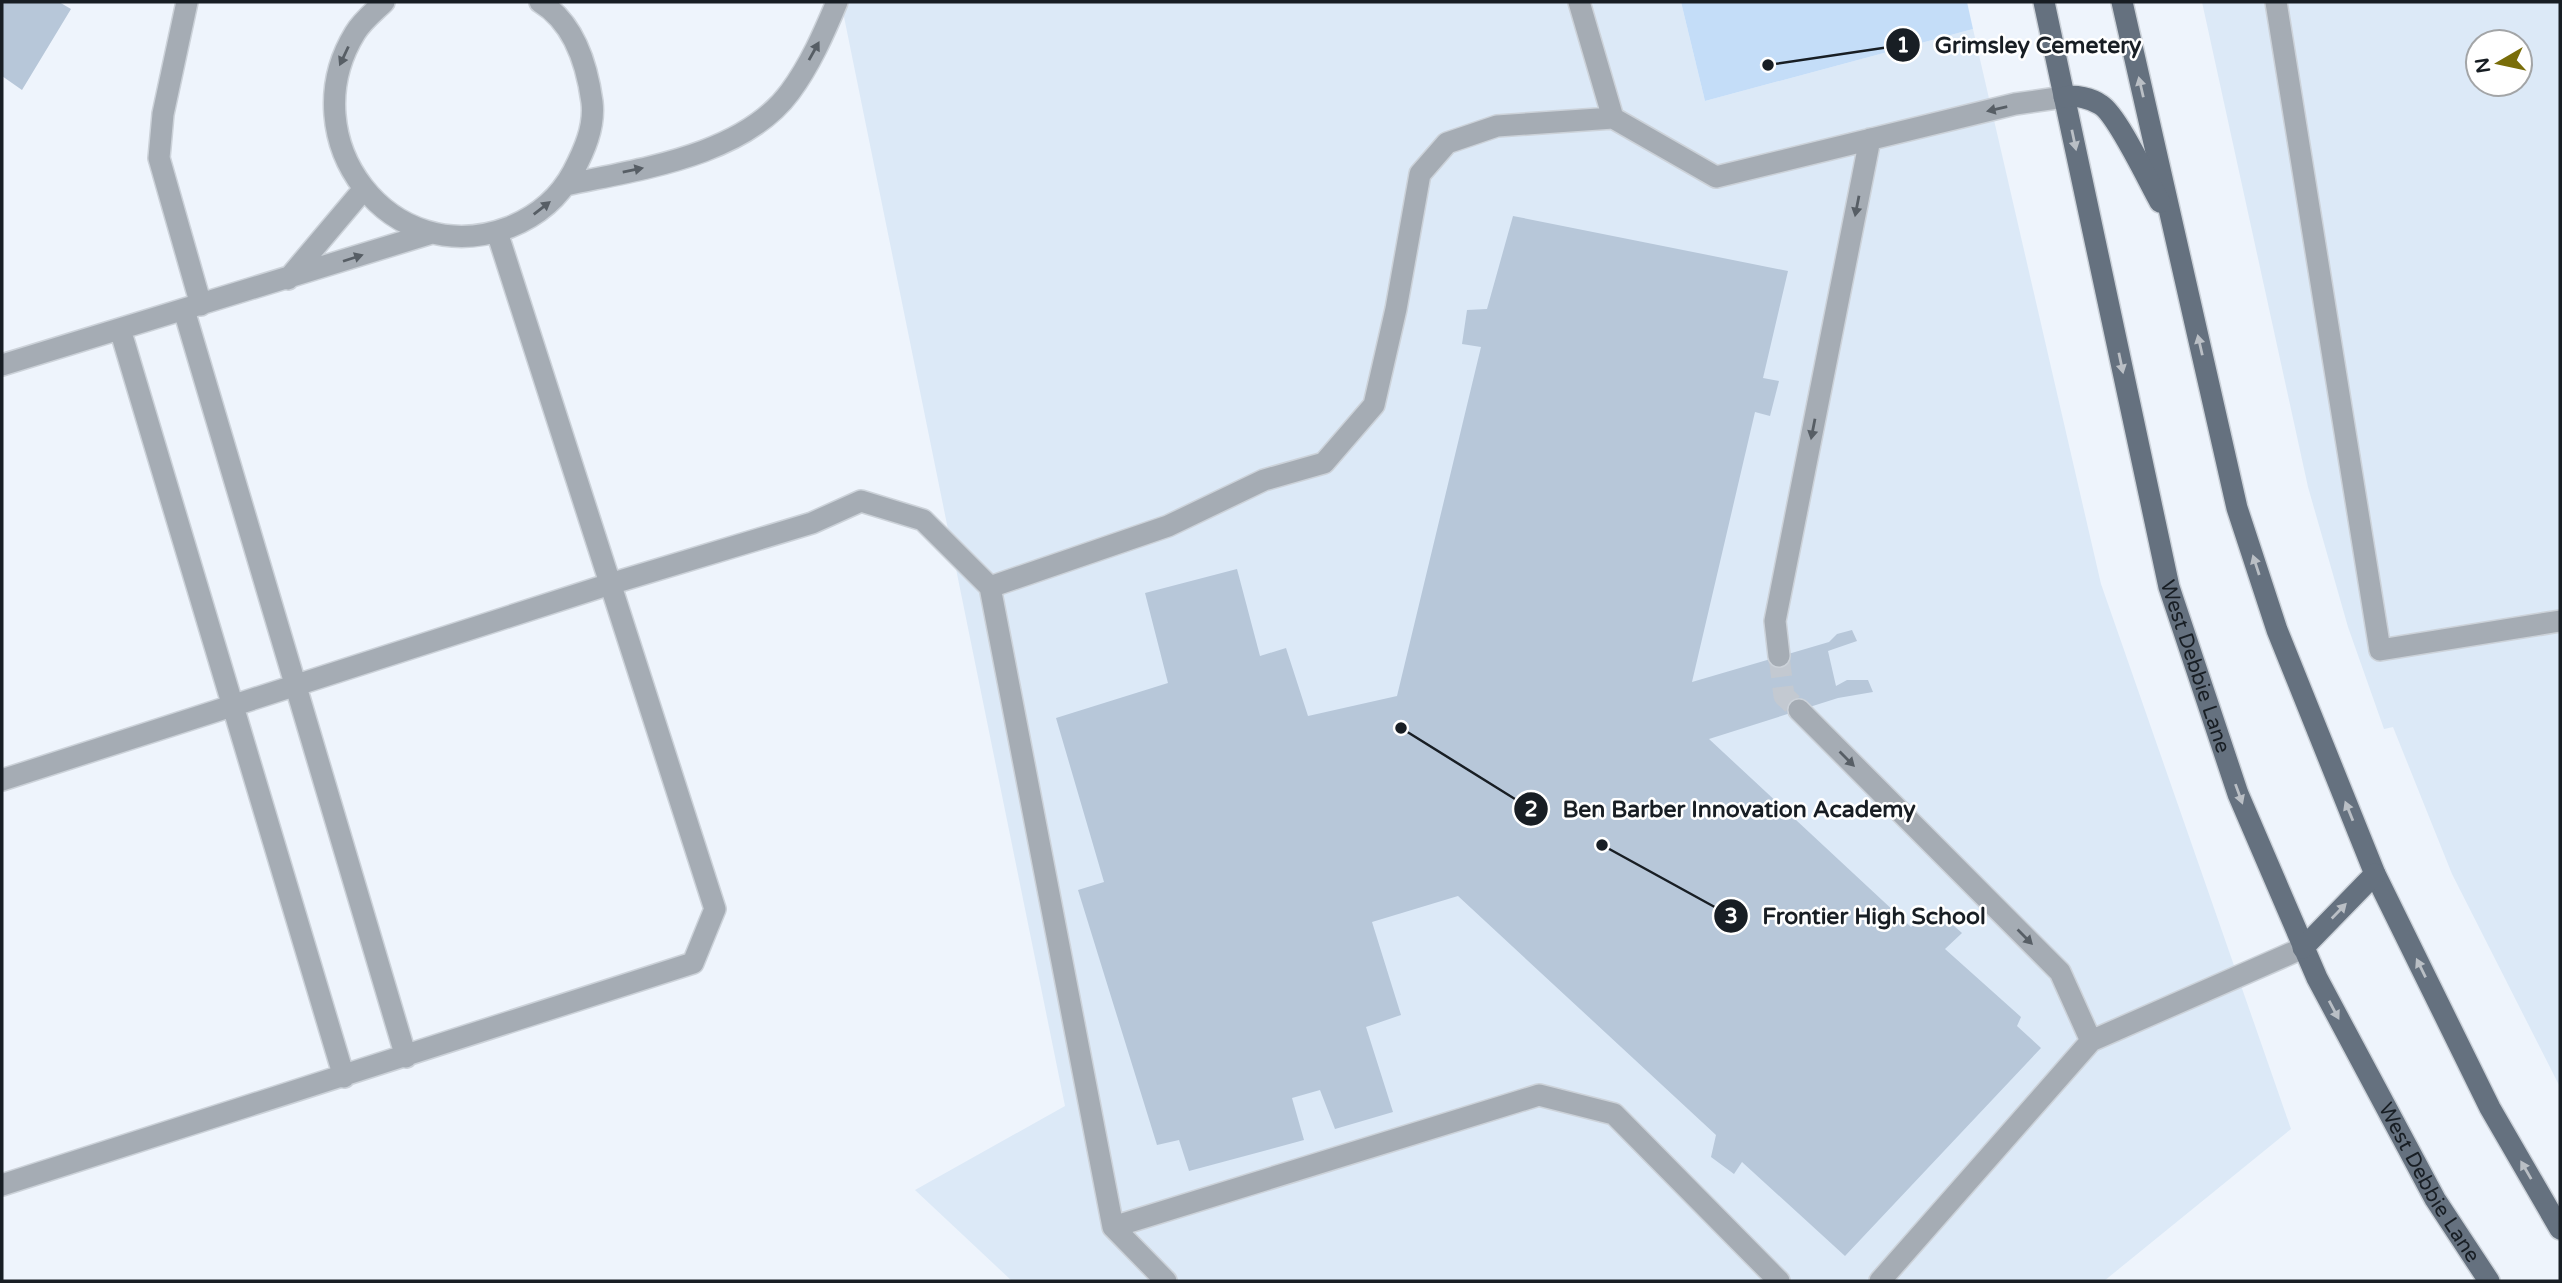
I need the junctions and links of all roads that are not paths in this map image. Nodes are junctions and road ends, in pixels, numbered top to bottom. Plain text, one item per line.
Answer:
1 (187, 2) edge
2 (384, 2) edge
3 (540, 2) edge
4 (837, 2) edge
5 (1579, 2) edge
6 (2044, 2) edge
7 (2122, 2) edge
8 (2276, 2) edge
9 (2064, 97) junction
10 (1612, 118) junction
11 (1870, 139) junction
12 (566, 185) junction
13 (363, 190) junction
14 (2172, 226) junction
15 (497, 232) junction
16 (432, 233) junction
17 (288, 279) junction
18 (192, 307) junction
19 (120, 329) junction
20 (2, 365) edge
21 (610, 584) junction
22 (989, 587) junction
23 (2560, 621) edge
24 (1779, 656) tunnel mouth
25 (296, 683) junction
26 (232, 705) junction
27 (1799, 710) tunnel mouth
28 (2, 780) edge
29 (2375, 874) junction
30 (2303, 948) junction
31 (2091, 1041) junction
32 (406, 1057) junction
33 (344, 1077) junction
34 (2, 1185) edge
35 (1113, 1227) junction
36 (2560, 1229) edge
37 (1166, 1281) edge
38 (1779, 1281) edge
39 (1880, 1281) edge
40 (2489, 1281) edge

1 - 18 lane
2 -> 13 lane
3 - 12 lane
12 -> 4 lane
5 - 10 lane
6 - 9 main road, West Debbie Lane
14 -> 7 main road
8 - 23 lane
9 -> 11 lane
9 - 14 main road
9 -> 30 main road, West Debbie Lane
10 - 11 lane
10 - 22 lane
11 -> 24 lane
15 -> 12 lane
13 - 16 lane
13 - 17 lane
29 -> 14 main road
15 - 16 lane
15 - 21 lane
17 -> 16 lane
17 - 18 lane
18 - 19 lane
18 - 25 lane
19 - 20 lane
19 - 26 lane
21 - 22 lane
21 - 25 lane
21 - 32 lane
22 - 35 lane
25 - 26 lane
25 - 32 lane
26 - 28 lane
26 - 33 lane
27 -> 31 lane
30 -> 29 main road
36 -> 29 main road
30 - 31 lane
30 -> 40 main road, West Debbie Lane
31 - 39 lane
32 - 33 lane
33 - 34 lane
35 - 37 lane
35 - 38 lane

